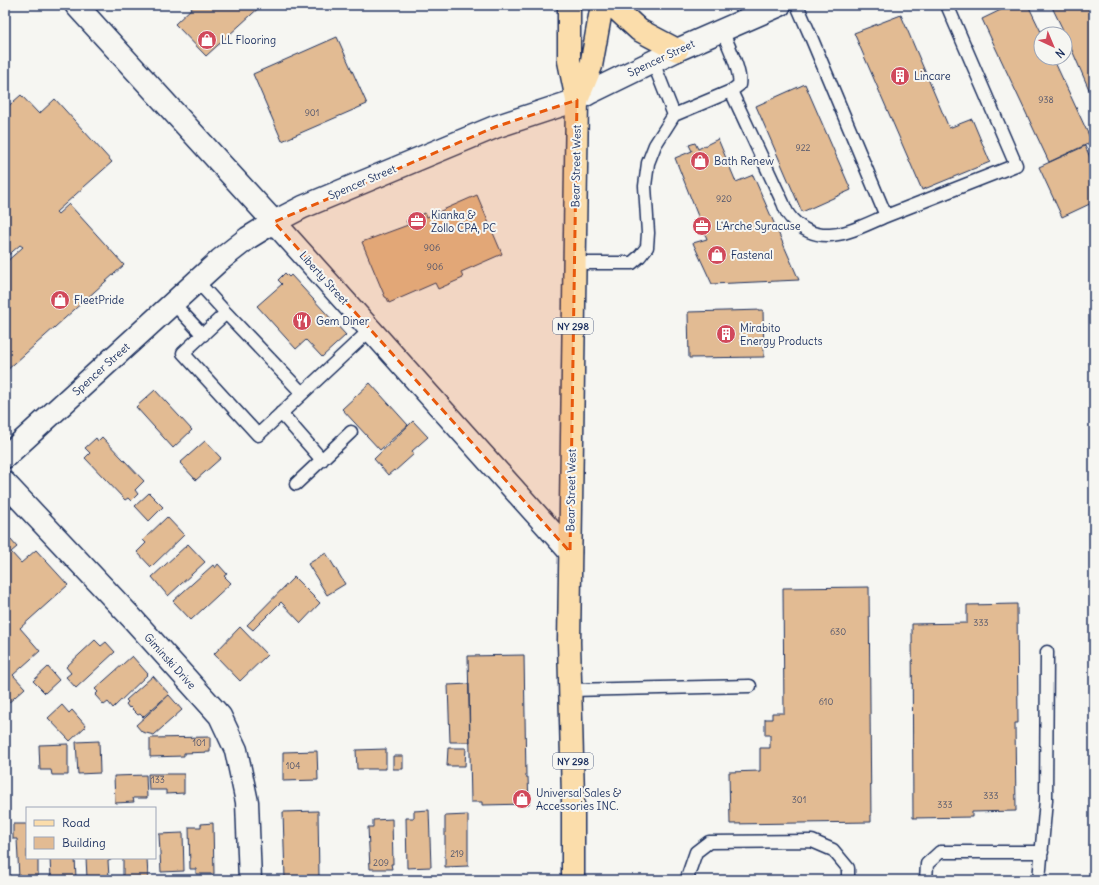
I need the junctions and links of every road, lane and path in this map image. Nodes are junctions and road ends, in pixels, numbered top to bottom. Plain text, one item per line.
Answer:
1 (76, 5) edge
2 (569, 5) edge
3 (602, 5) edge
4 (612, 5) edge
5 (780, 5) edge
6 (797, 5) edge
7 (947, 5) edge
8 (722, 30) junction
9 (677, 50) junction
10 (652, 62) junction
11 (731, 91) junction
12 (577, 100) junction
13 (674, 115) junction
14 (886, 216) junction
15 (274, 222) junction
16 (574, 263) junction
17 (197, 281) junction
18 (173, 303) junction
19 (226, 313) junction
20 (370, 330) junction
21 (203, 335) junction
22 (302, 393) junction
23 (281, 413) junction
24 (351, 432) dead end
25 (5, 457) edge
26 (322, 460) junction
27 (5, 483) edge
28 (296, 484) dead end
29 (570, 552) junction
30 (1047, 652) dead end
31 (750, 686) dead end
32 (571, 690) junction
33 (1042, 852) junction
34 (250, 880) edge
35 (573, 880) edge
36 (688, 880) edge
37 (848, 880) edge
38 (926, 880) edge
39 (1038, 880) edge

1 - 15 street, Liberty Street
2 - 12 main road
3 - 12 main road
4 - 9 main road
5 - 8 street, Spencer Street
6 - 14 lane
7 - 14 lane
8 - 9 street, Spencer Street
8 - 11 lane
9 - 10 street, Spencer Street
10 - 12 street, Spencer Street
10 - 13 lane
11 - 13 lane
11 - 14 lane
12 - 15 street, Spencer Street
12 - 16 main road, Bear Street West / NY 298
13 - 16 lane
15 - 17 street, Spencer Street
15 - 20 street, Liberty Street
16 - 29 main road, Bear Street West / NY 298
17 - 18 street, Spencer Street
17 - 19 lane
18 - 21 lane
18 - 25 street, Spencer Street
19 - 21 lane
19 - 22 lane
20 - 22 lane
20 - 29 street, Liberty Street
21 - 23 lane
22 - 23 lane
23 - 26 lane
24 - 26 lane
26 - 28 lane
27 - 34 street, Giminski Drive
29 - 32 main road, Bear Street West / NY 298
30 - 33 lane
31 - 32 lane
32 - 35 main road, Bear Street West / NY 298
33 - 38 lane
33 - 39 lane
36 - 37 lane

